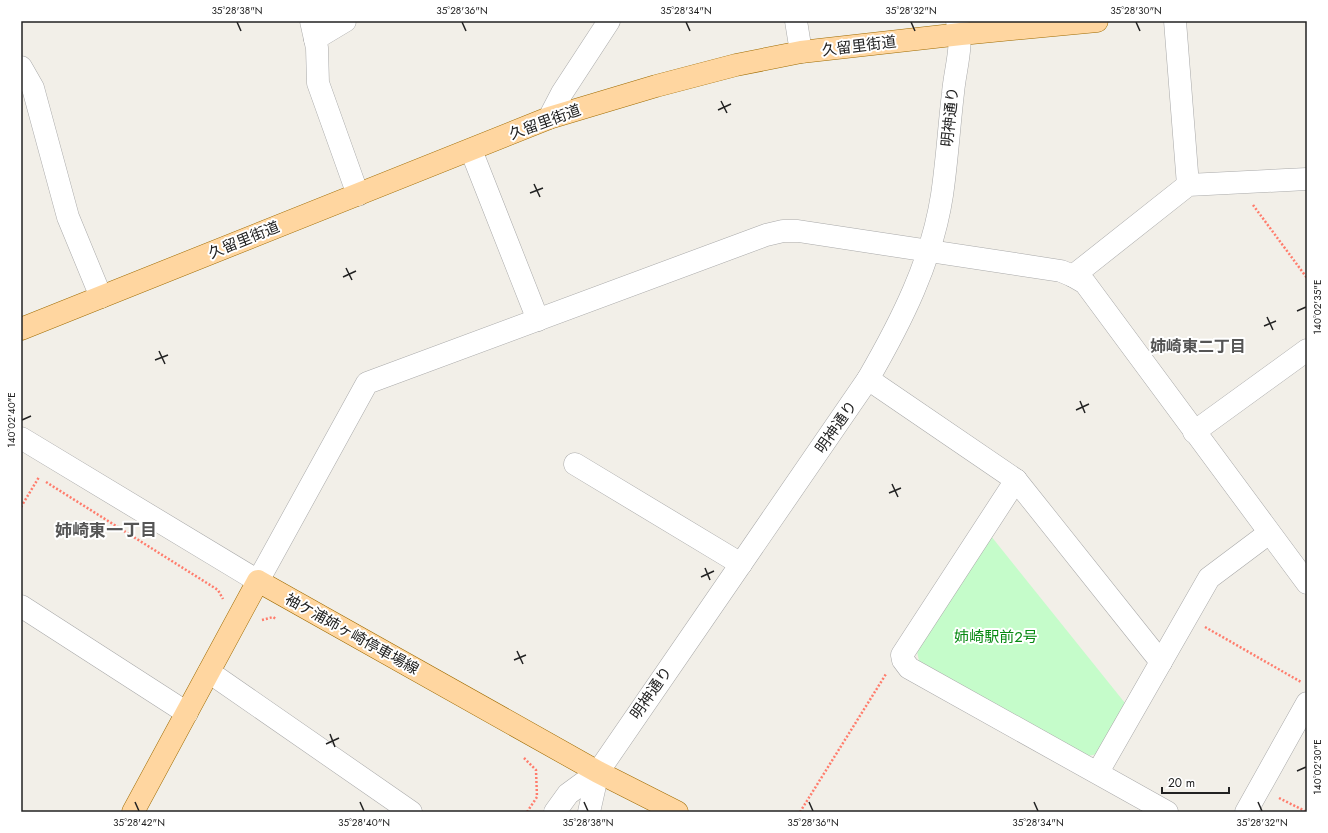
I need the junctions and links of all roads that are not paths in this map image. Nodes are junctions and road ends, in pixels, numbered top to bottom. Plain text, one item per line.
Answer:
1 (345, 21) edge
2 (609, 21) edge
3 (796, 21) edge
4 (1097, 21) edge
5 (1175, 21) edge
6 (959, 27) edge
7 (313, 30) edge
8 (801, 52) junction
9 (21, 67) edge
10 (549, 118) junction
11 (471, 150) junction
12 (1307, 179) edge
13 (1188, 185) junction
14 (358, 195) junction
15 (929, 250) junction
16 (1073, 276) junction
17 (102, 296) junction
18 (538, 320) junction
19 (21, 329) edge
20 (1307, 350) edge
21 (868, 380) junction
22 (1194, 432) junction
23 (21, 438) edge
24 (575, 464) dead end
25 (1016, 480) junction
26 (1269, 533) junction
27 (741, 564) junction
28 (258, 581) junction
29 (1307, 583) edge
30 (21, 606) edge
31 (1161, 662) junction
32 (209, 672) junction
33 (1307, 703) edge
34 (188, 713) junction
35 (598, 772) junction
36 (1098, 772) junction
37 (133, 812) edge
38 (411, 812) edge
39 (555, 812) edge
40 (589, 812) edge
41 (677, 812) edge
42 (1166, 812) edge
43 (1246, 812) edge

1 - 7 street
2 - 10 street
3 - 8 street
4 - 6 main road, 久留里街道
5 - 13 street
6 - 8 main road, 久留里街道
6 - 15 street, 明神通り
7 - 14 street
8 - 10 main road, 久留里街道
9 - 17 street
10 - 11 main road, 久留里街道
11 - 14 main road, 久留里街道
11 - 18 street
12 - 13 street
13 - 16 street
14 - 17 main road, 久留里街道
15 - 16 street
15 - 18 street
15 - 21 street, 明神通り
16 - 22 street
17 - 19 main road, 久留里街道
18 - 28 street
20 - 22 street
21 - 25 street
21 - 27 street, 明神通り
22 - 26 street
23 - 28 street
24 - 27 street
25 - 31 street
25 - 36 street
26 - 29 street
26 - 31 street
27 - 35 street, 明神通り
28 - 32 main road
28 - 35 main road, 袖ケ浦姉ヶ崎停車場線
30 - 34 street
31 - 36 street
32 - 34 main road
32 - 38 street
33 - 43 street
34 - 37 main road
35 - 39 street, 明神通り
35 - 40 street, 明神通り
35 - 41 main road, 袖ケ浦姉ヶ崎停車場線
36 - 42 street

